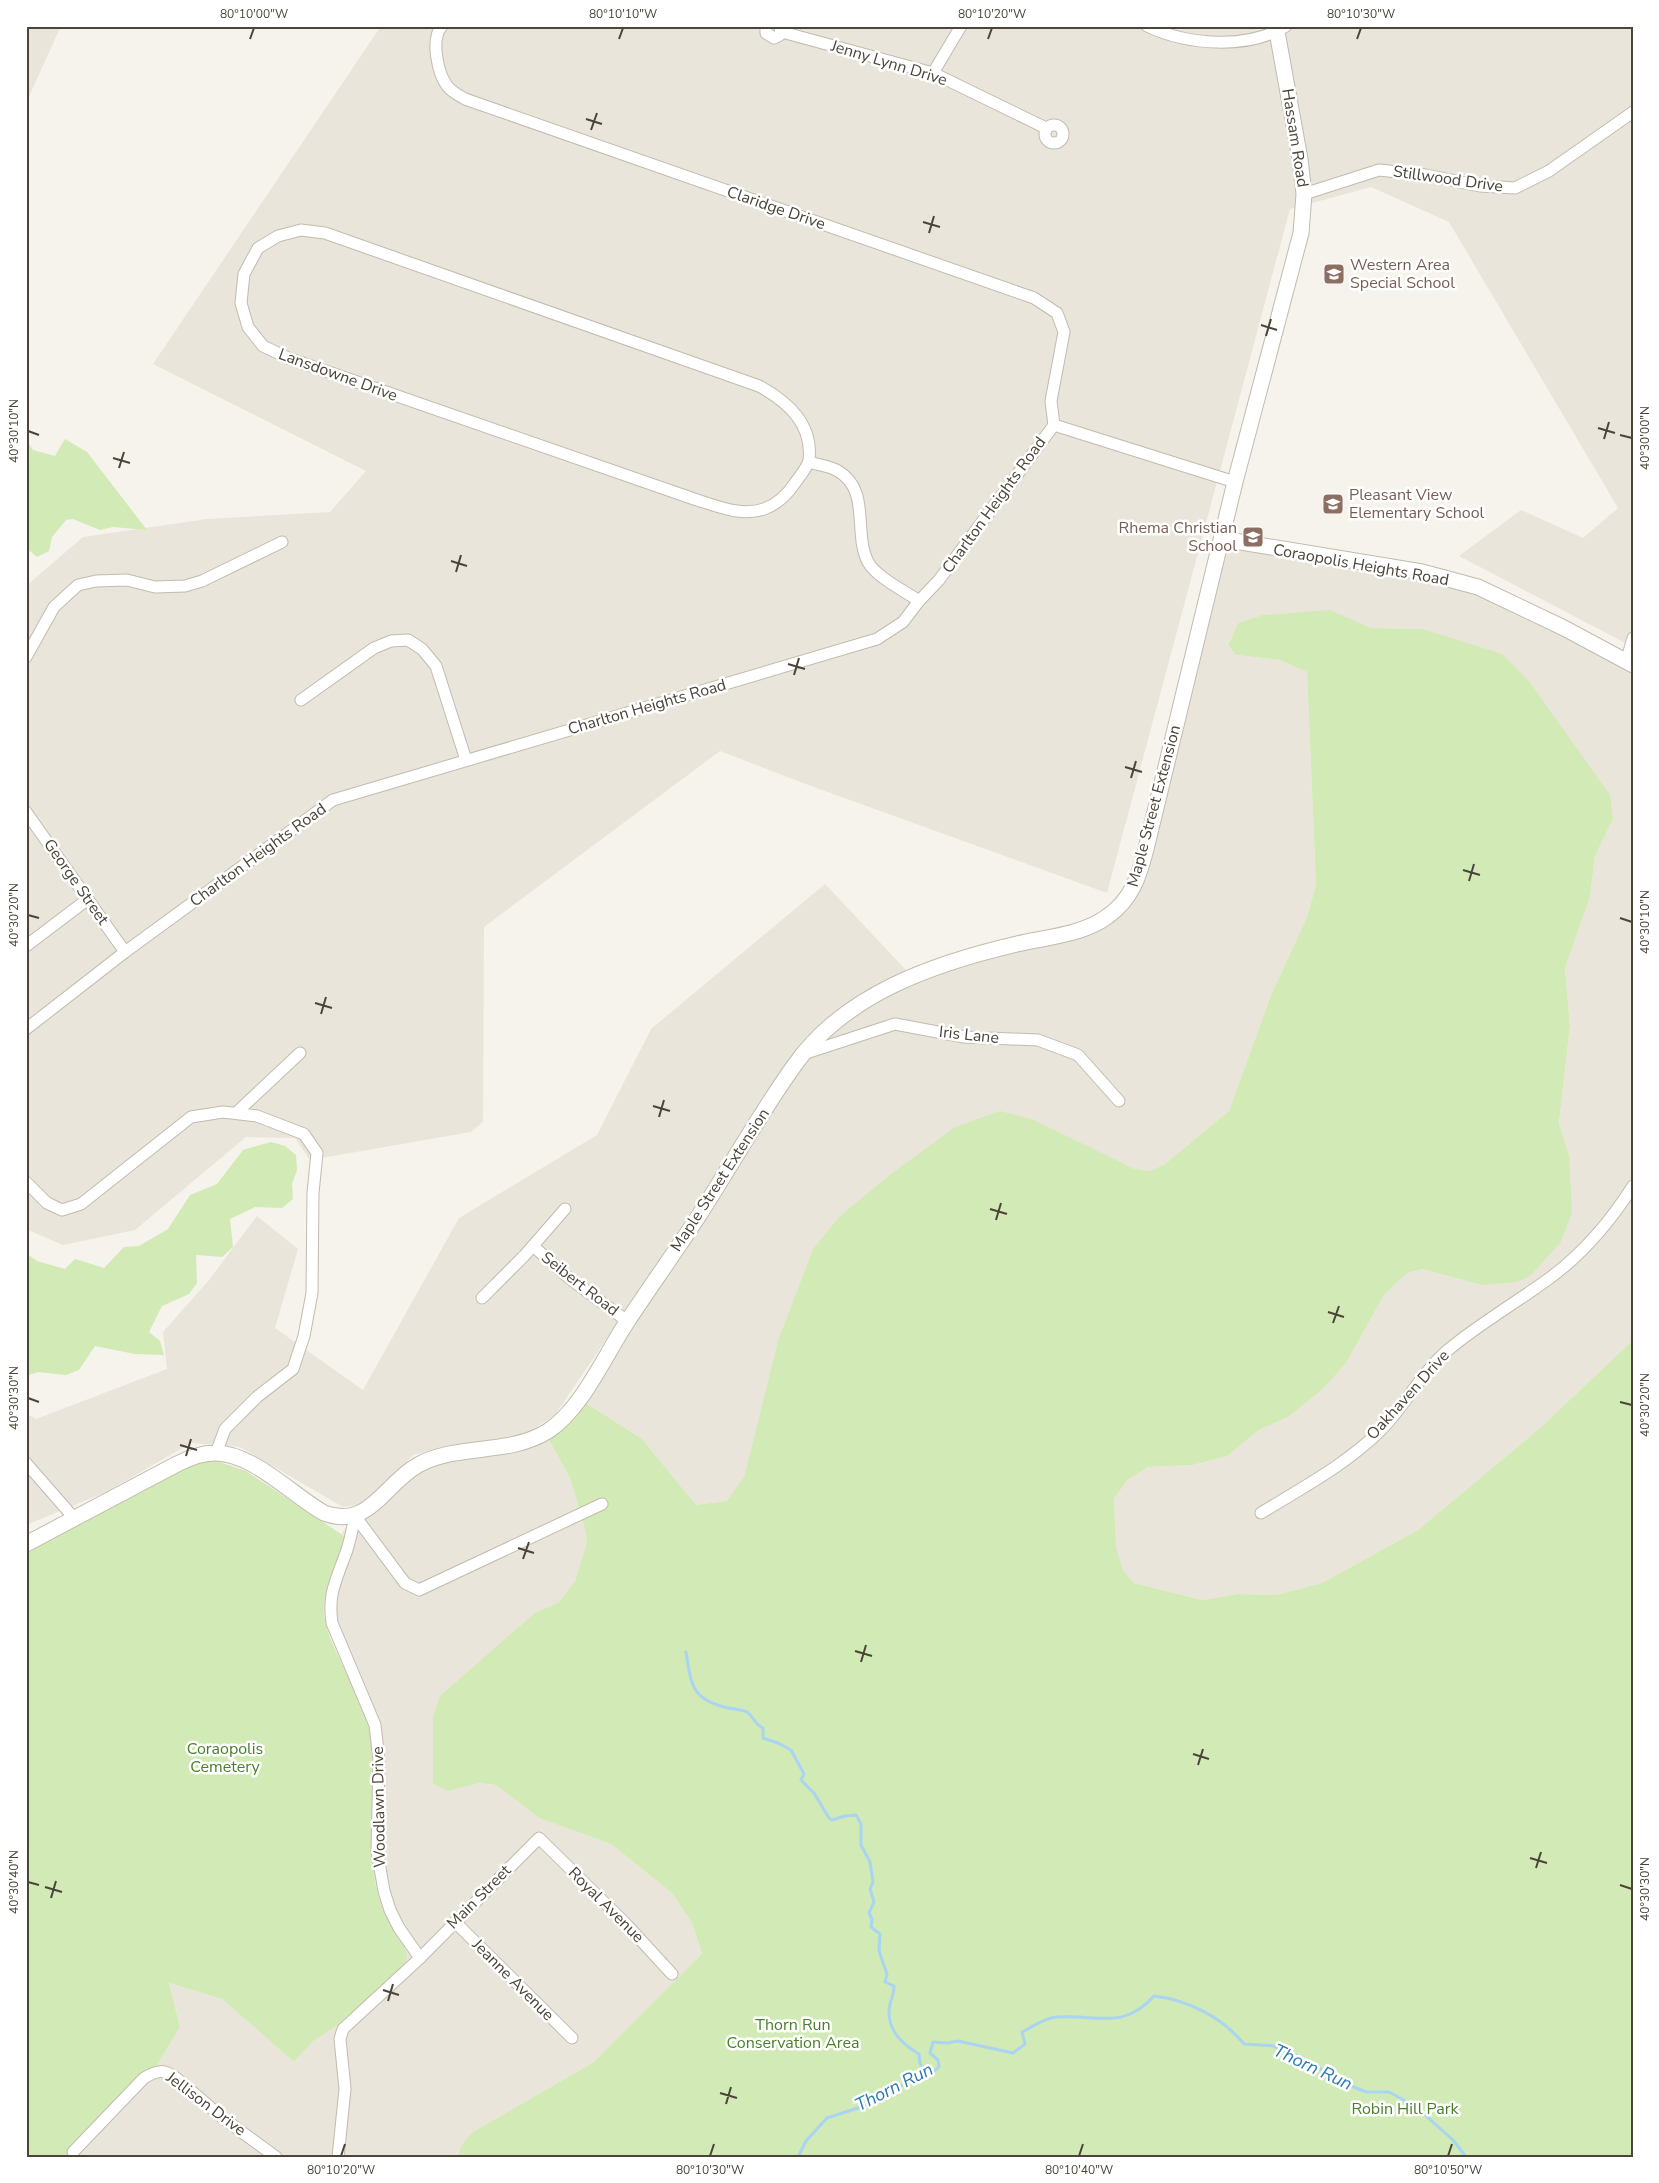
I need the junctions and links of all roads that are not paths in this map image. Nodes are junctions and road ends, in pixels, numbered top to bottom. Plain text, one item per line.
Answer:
1 (442, 26) edge
2 (766, 26) edge
3 (961, 26) edge
4 (1147, 26) edge
5 (1280, 28) edge
6 (781, 29) edge
7 (933, 73) junction
8 (1633, 112) edge
9 (1046, 128) dead end
10 (1304, 194) junction
11 (1054, 425) junction
12 (809, 462) junction
13 (1235, 482) junction
14 (1222, 540) junction
15 (282, 542) dead end
16 (919, 601) junction
17 (1633, 638) edge
18 (26, 657) edge
19 (1630, 663) edge
20 (301, 700) dead end
21 (466, 760) junction
22 (26, 812) edge
23 (88, 899) junction
24 (26, 946) edge
25 (126, 952) junction
26 (26, 1029) edge
27 (300, 1054) dead end
28 (802, 1055) junction
29 (1119, 1101) dead end
30 (236, 1113) junction
31 (26, 1182) edge
32 (1633, 1186) edge
33 (566, 1209) dead end
34 (533, 1246) junction
35 (482, 1298) dead end
36 (627, 1321) junction
37 (216, 1453) junction
38 (26, 1462) edge
39 (602, 1504) dead end
40 (1261, 1512) dead end
41 (355, 1516) junction
42 (75, 1519) junction
43 (26, 1544) edge
44 (539, 1838) joint
45 (455, 1922) junction
46 (420, 1958) junction
47 (672, 1974) dead end
48 (572, 2038) dead end
49 (73, 2152) dead end
50 (336, 2155) edge
51 (276, 2157) edge

1 - 11 street, Claridge Drive
2 - 6 street, Jenny Lynn Drive
3 - 7 street
4 - 5 street
5 - 10 street, Hassam Road
6 - 7 street, Jenny Lynn Drive
7 - 9 street, Jenny Lynn Drive
8 - 10 street, Stillwood Drive
10 - 13 street, Hassam Road
11 - 13 street, Charlton Heights Road
11 - 16 street, Charlton Heights Road
12 - 12 street, Lansdowne Drive
12 - 16 street
13 - 14 street, Hassam Road
14 - 19 street, Coraopolis Heights Road
14 - 28 street, Maple Street Extension
15 - 18 street
16 - 21 street, Charlton Heights Road
17 - 19 street
20 - 21 street
21 - 25 street, Charlton Heights Road
22 - 23 street, George Street
23 - 24 street
23 - 25 street, George Street
25 - 26 street, Charlton Heights Road
27 - 30 street
28 - 29 street, Iris Lane
28 - 36 street, Maple Street Extension
30 - 31 street
30 - 37 street
32 - 40 street, Oakhaven Drive
33 - 34 street, Seibert Road
34 - 35 street, Seibert Road
34 - 36 street, Seibert Road
36 - 41 street, Maple Street Extension
37 - 41 street
37 - 42 street
38 - 42 street
39 - 41 street
41 - 46 street, Woodlawn Drive
42 - 43 street
44 - 45 street, Main Street
44 - 47 street, Royal Avenue
45 - 46 street, Main Street
45 - 48 street, Jeanne Avenue
46 - 50 street
49 - 51 street, Jellison Drive

